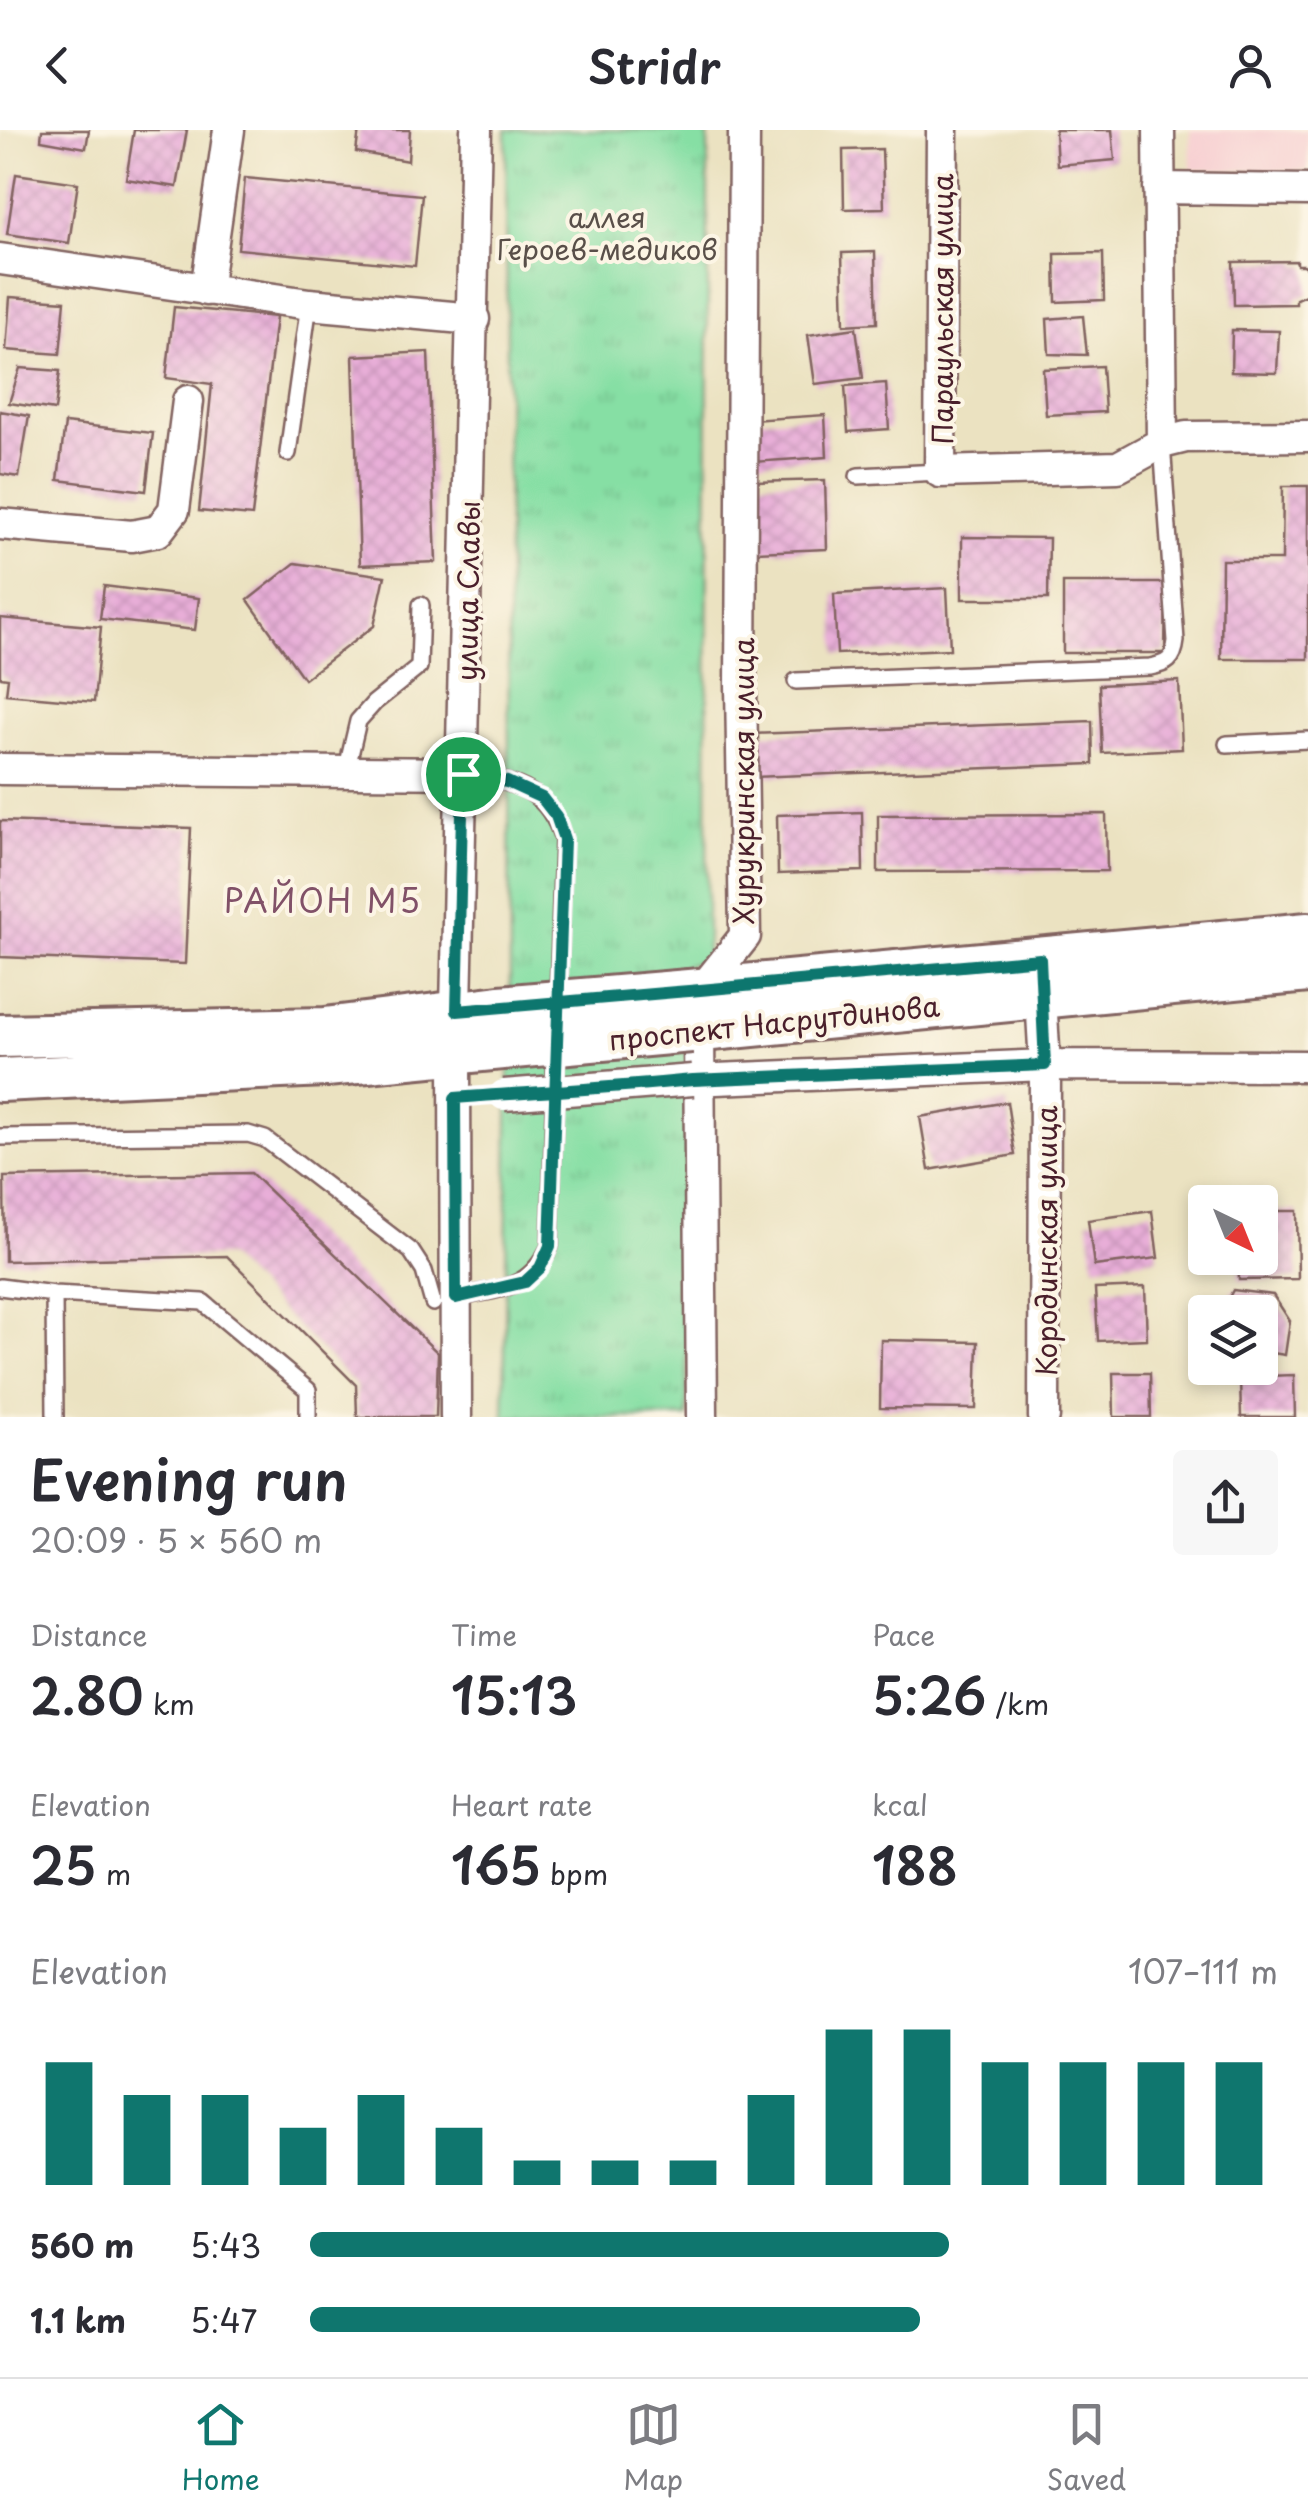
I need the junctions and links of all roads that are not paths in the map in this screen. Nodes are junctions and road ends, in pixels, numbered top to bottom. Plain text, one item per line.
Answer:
1 (228, 130) edge
2 (476, 130) edge
3 (744, 130) edge
4 (942, 130) edge
5 (1158, 130) edge
6 (1159, 188) junction
7 (1308, 190) edge
8 (0, 259) edge
9 (206, 290) junction
10 (310, 304) junction
11 (474, 319) junction
12 (188, 401) dead end
13 (1308, 436) edge
14 (1162, 442) junction
15 (288, 453) dead end
16 (940, 472) junction
17 (858, 476) dead end
18 (0, 524) edge
19 (421, 605) dead end
20 (796, 681) dead end
21 (1308, 740) edge
22 (1227, 744) dead end
23 (0, 770) edge
24 (346, 772) junction
25 (463, 774) junction
26 (1308, 934) edge
27 (1308, 971) edge
28 (1040, 978) junction
29 (695, 1010) junction
30 (558, 1013) dead end
31 (456, 1032) junction
32 (557, 1033) dead end
33 (0, 1036) edge
34 (1045, 1065) junction
35 (1308, 1066) edge
36 (0, 1080) edge
37 (696, 1080) junction
38 (455, 1098) junction
39 (0, 1137) edge
40 (0, 1287) edge
41 (54, 1294) junction
42 (444, 1300) junction
43 (56, 1417) edge
44 (308, 1417) edge
45 (456, 1417) edge
46 (702, 1417) edge
47 (1044, 1417) edge

1 - 9 street
2 - 11 street, улица Славы
3 - 29 street, Хурукринская улица
4 - 16 street, Параульская улица
5 - 6 street
6 - 7 street
6 - 14 street
8 - 9 street
9 - 10 street
10 - 11 street
10 - 15 lane
11 - 25 street, улица Славы
12 - 18 street
13 - 14 street, Параульская улица
14 - 16 street, Параульская улица
14 - 20 lane
16 - 17 lane
19 - 24 lane
21 - 22 lane
23 - 24 street
24 - 25 street
25 - 30 lane
25 - 31 street, улица Славы
26 - 28 main road, проспект Насрутдинова
27 - 28 main road, проспект Насрутдинова
28 - 29 main road, проспект Насрутдинова
28 - 34 street, Кородинская улица
29 - 31 main road, проспект Насрутдинова, bridge
29 - 37 street
31 - 33 main road, проспект Насрутдинова
31 - 36 main road, проспект Насрутдинова
31 - 38 street, улица Славы
32 - 42 lane
34 - 35 street
34 - 37 street
34 - 47 street, Кородинская улица
37 - 38 street, bridge
37 - 46 street
38 - 42 street, улица Славы
39 - 42 lane
40 - 41 lane
41 - 43 lane
41 - 44 lane
42 - 45 street, улица Славы

